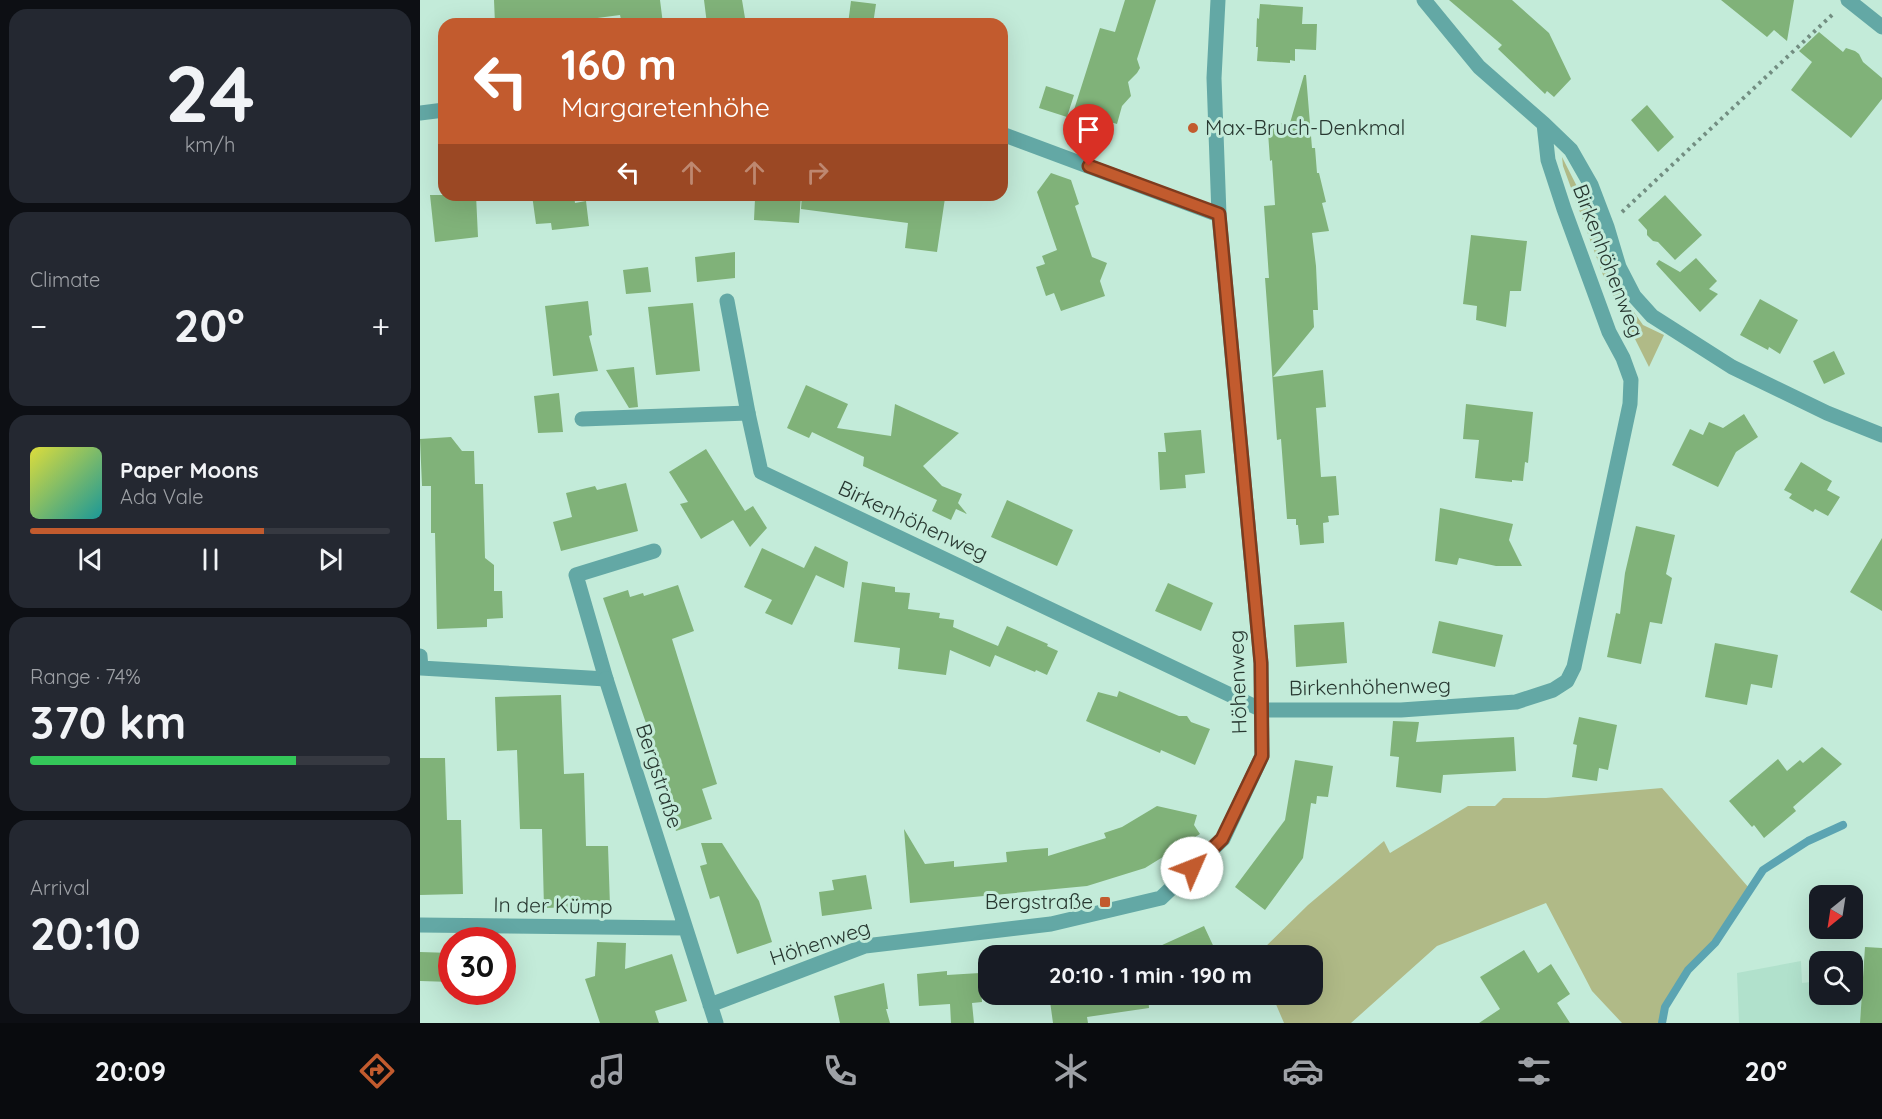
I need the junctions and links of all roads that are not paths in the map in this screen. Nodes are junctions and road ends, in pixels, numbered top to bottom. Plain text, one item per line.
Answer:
1 (1218, 0) edge
2 (1424, 0) edge
3 (1848, 0) edge
4 (1882, 27) edge
5 (438, 111) edge
6 (420, 113) edge
7 (1544, 124) junction
8 (1008, 136) edge
9 (1219, 214) junction
10 (727, 301) dead end
11 (748, 413) junction
12 (582, 419) dead end
13 (1882, 435) edge
14 (654, 551) dead end
15 (420, 656) edge
16 (606, 679) junction
17 (1262, 710) junction
18 (420, 925) edge
19 (685, 928) junction
20 (710, 1005) junction
21 (716, 1023) edge

1 - 9 street, Höhenweg
2 - 7 street
3 - 4 street
5 - 6 street
7 - 13 street
7 - 17 street, Birkenhöhenweg
8 - 9 street
9 - 17 street, Höhenweg
10 - 11 street
11 - 12 street
11 - 17 street, Birkenhöhenweg
14 - 16 street, Bergstraße
15 - 16 street
16 - 19 street, Bergstraße
17 - 20 street, Höhenweg
18 - 19 street, In der Kümp
19 - 20 street, Bergstraße
20 - 21 street, Bergstraße

